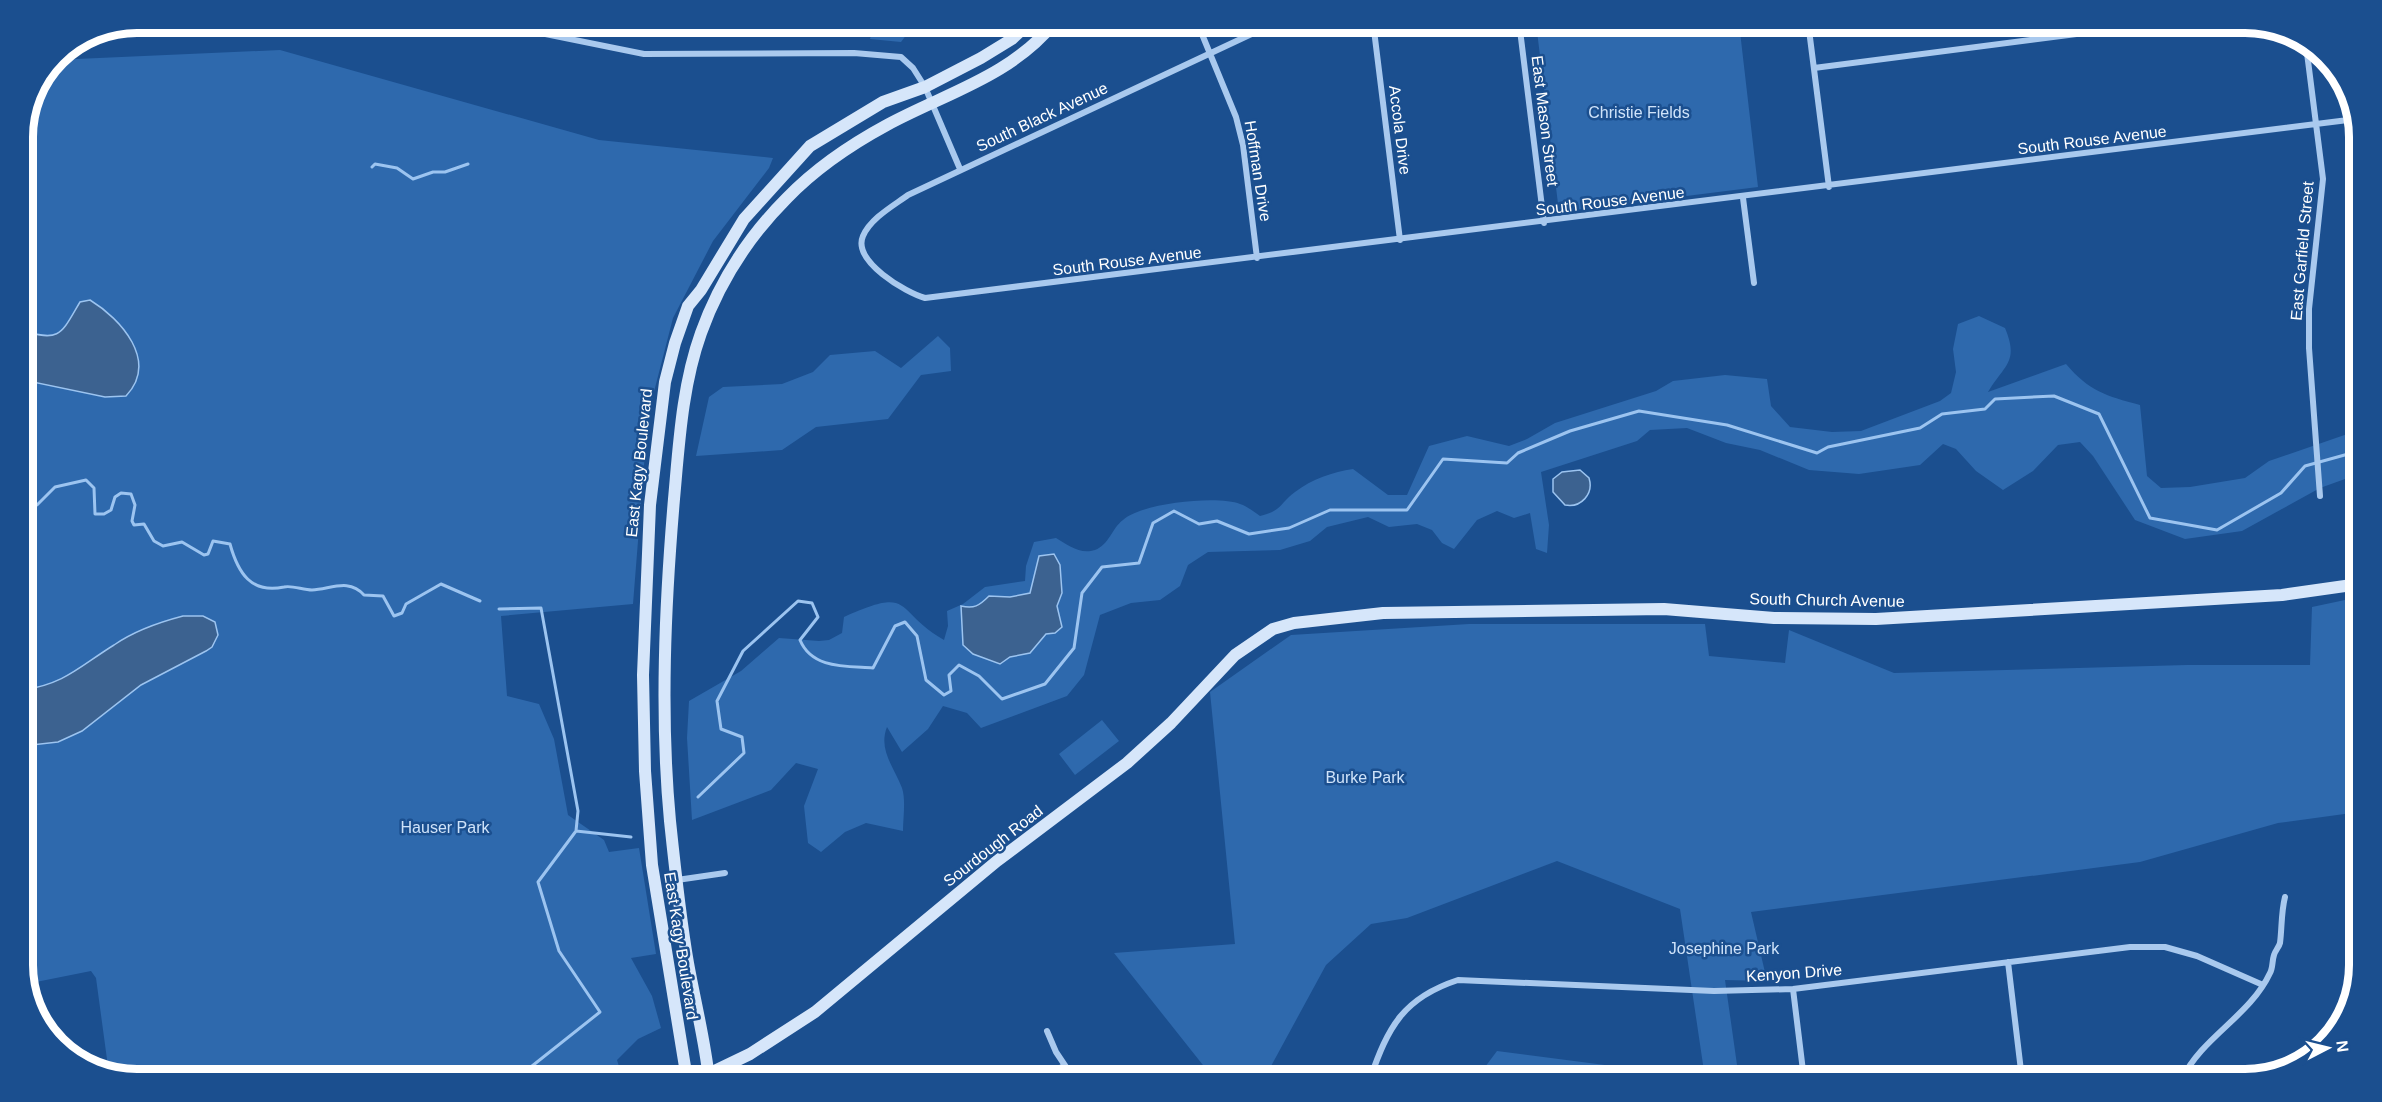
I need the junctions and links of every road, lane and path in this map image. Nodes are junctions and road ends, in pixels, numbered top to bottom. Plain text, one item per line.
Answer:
1 (540, 33) edge
2 (1018, 33) edge
3 (1042, 33) edge
4 (1201, 33) edge
5 (1255, 33) edge
6 (1374, 33) edge
7 (1521, 33) edge
8 (1809, 33) edge
9 (2085, 33) edge
10 (2307, 53) edge
11 (1210, 55) junction
12 (1814, 68) junction
13 (925, 87) junction
14 (931, 105) junction
15 (2348, 120) edge
16 (2315, 125) junction
17 (960, 169) junction
18 (1829, 187) junction
19 (1743, 198) junction
20 (1544, 222) junction
21 (1400, 240) junction
22 (1257, 258) junction
23 (875, 268) joint
24 (1754, 283) dead end
25 (2320, 496) dead end
26 (2349, 585) edge
27 (1294, 623) joint
28 (725, 873) dead end
29 (677, 880) junction
30 (2284, 897) dead end
31 (2008, 962) junction
32 (2263, 985) junction
33 (1793, 989) junction
34 (1047, 1031) dead end
35 (1064, 1066) junction
36 (685, 1069) edge
37 (704, 1069) edge
38 (722, 1069) edge
39 (1059, 1069) edge
40 (1066, 1069) edge
41 (1375, 1069) edge
42 (1803, 1069) edge
43 (2021, 1069) edge
44 (2187, 1069) edge

1 - 13 street
2 - 13 main road, East Kagy Boulevard
3 - 14 main road, East Kagy Boulevard
4 - 11 street, Hoffman Drive
5 - 11 street, South Black Avenue
6 - 21 street, Accola Drive
7 - 20 street, East Mason Street
8 - 12 street
9 - 12 street
10 - 16 street, East Garfield Street
11 - 17 street, South Black Avenue
11 - 22 street, Hoffman Drive
12 - 18 street
13 - 14 street
13 - 36 main road, East Kagy Boulevard
14 - 17 street
14 - 29 main road, East Kagy Boulevard
15 - 16 street, South Rouse Avenue
16 - 18 street, South Rouse Avenue
16 - 25 street, East Garfield Street
17 - 23 street, South Black Avenue
18 - 19 street, South Rouse Avenue
19 - 20 street, South Rouse Avenue
19 - 24 street
20 - 21 street, South Rouse Avenue
21 - 22 street, South Rouse Avenue
22 - 23 street, South Rouse Avenue
26 - 27 main road, South Church Avenue
27 - 38 main road, Sourdough Road
28 - 29 street
29 - 37 main road, East Kagy Boulevard
30 - 32 street
31 - 32 street, Kenyon Drive
31 - 33 street, Kenyon Drive
31 - 43 street
32 - 44 street
33 - 41 street, Kenyon Drive
33 - 42 street
34 - 35 street
35 - 39 street
35 - 40 street

